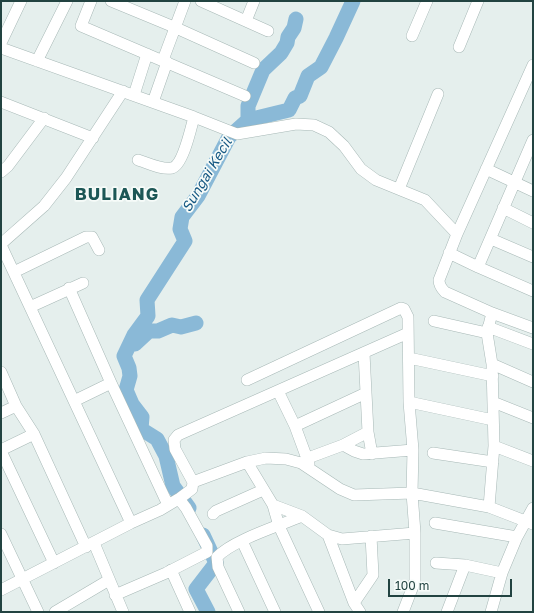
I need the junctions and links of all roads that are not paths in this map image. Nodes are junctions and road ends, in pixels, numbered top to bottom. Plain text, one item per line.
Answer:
1 (67, 1) edge
2 (92, 1) edge
3 (111, 1) edge
4 (185, 1) edge
5 (201, 1) edge
6 (254, 1) edge
7 (427, 1) edge
8 (478, 1) edge
9 (18, 2) edge
10 (246, 20) junction
11 (174, 27) junction
12 (268, 31) dead end
13 (412, 36) dead end
14 (1, 43) edge
15 (459, 47) dead end
16 (1, 48) edge
17 (147, 54) junction
18 (37, 61) junction
19 (165, 61) junction
20 (254, 63) dead end
21 (533, 65) edge
22 (529, 87) edge
23 (123, 91) junction
24 (438, 94) dead end
25 (134, 95) junction
26 (245, 96) dead end
27 (153, 102) junction
28 (3, 105) edge
29 (194, 117) junction
30 (44, 118) junction
31 (93, 138) junction
32 (533, 140) edge
33 (530, 155) edge
34 (138, 160) dead end
35 (486, 169) junction
36 (1, 172) edge
37 (515, 182) junction
38 (400, 189) junction
39 (533, 191) edge
40 (503, 208) junction
41 (533, 223) edge
42 (457, 234) junction
43 (491, 239) junction
44 (1, 244) edge
45 (99, 250) dead end
46 (450, 253) junction
47 (533, 258) edge
48 (478, 267) junction
49 (14, 272) junction
50 (83, 283) dead end
51 (70, 288) junction
52 (533, 291) edge
53 (30, 307) junction
54 (434, 321) dead end
55 (489, 323) junction
56 (533, 328) edge
57 (408, 333) junction
58 (533, 344) edge
59 (364, 353) junction
60 (409, 358) junction
61 (492, 364) junction
62 (2, 375) edge
63 (492, 376) junction
64 (246, 380) dead end
65 (533, 382) edge
66 (111, 383) junction
67 (278, 391) junction
68 (366, 393) junction
69 (74, 401) junction
70 (410, 402) junction
71 (493, 402) junction
72 (16, 406) junction
73 (1, 413) edge
74 (533, 418) edge
75 (493, 420) junction
76 (295, 426) junction
77 (368, 432) junction
78 (34, 434) junction
79 (343, 445) junction
80 (494, 446) junction
81 (413, 450) junction
82 (1, 451) edge
83 (433, 453) dead end
84 (372, 454) junction
85 (533, 461) edge
86 (247, 462) junction
87 (493, 462) junction
88 (309, 463) junction
89 (192, 485) junction
90 (263, 490) junction
91 (412, 493) junction
92 (180, 498) junction
93 (168, 505) junction
94 (272, 506) junction
95 (489, 508) junction
96 (533, 508) edge
97 (213, 514) dead end
98 (302, 516) junction
99 (530, 522) edge
100 (131, 523) junction
101 (435, 523) dead end
102 (279, 526) junction
103 (415, 533) junction
104 (328, 535) junction
105 (371, 536) junction
106 (517, 537) junction
107 (2, 538) edge
108 (242, 541) junction
109 (90, 545) junction
110 (54, 563) junction
111 (436, 563) dead end
112 (465, 565) junction
113 (171, 570) junction
114 (502, 573) junction
115 (22, 579) junction
116 (110, 580) junction
117 (1, 590) edge
118 (115, 595) junction
119 (357, 610) edge
120 (38, 612) edge
121 (55, 612) edge
122 (123, 612) edge
123 (190, 612) edge
124 (239, 612) edge
125 (275, 612) edge
126 (319, 612) edge
127 (404, 612) edge
128 (447, 612) edge
129 (491, 612) edge

1 - 18 street
2 - 17 street
3 - 11 street
4 - 11 street
5 - 10 street
6 - 10 street
7 - 13 street
8 - 15 street
9 - 14 street
10 - 12 street
11 - 19 street
11 - 20 street
16 - 18 street
17 - 19 street
17 - 25 street
18 - 23 street
19 - 26 street
19 - 27 street
21 - 22 street
22 - 35 street
23 - 25 street
23 - 31 street
24 - 38 street
25 - 27 street
27 - 29 street
28 - 30 street
29 - 34 street
29 - 38 street
30 - 31 street
30 - 36 street
31 - 44 street
32 - 33 street
33 - 37 street
35 - 37 street
35 - 42 street
37 - 39 street
37 - 40 street
38 - 42 street
40 - 41 street
40 - 43 street
42 - 46 street
43 - 47 street
43 - 48 street
44 - 49 street
45 - 49 street
46 - 48 street
46 - 55 street
48 - 52 street
49 - 53 street
50 - 51 street
51 - 53 street
51 - 66 street
53 - 69 street
54 - 55 street
55 - 56 street
55 - 58 street
55 - 61 street
57 - 59 street
57 - 60 street
57 - 64 street
59 - 67 street
59 - 68 street
60 - 63 street
60 - 70 street
61 - 63 street
61 - 65 street
62 - 72 street
63 - 71 street
66 - 69 street
66 - 93 street
67 - 76 street
67 - 89 street
68 - 76 street
68 - 77 street
69 - 100 street
70 - 75 street
70 - 81 street
71 - 74 street
71 - 75 street
72 - 73 street
72 - 78 street
75 - 80 street
76 - 88 street
77 - 79 street
77 - 84 street
78 - 82 street
78 - 109 street
79 - 84 street
79 - 88 street
80 - 85 street
80 - 87 street
81 - 84 street
81 - 91 street
82 - 110 street
83 - 87 street
86 - 88 street
86 - 89 street
86 - 90 street
87 - 95 street
88 - 91 street
89 - 92 street
90 - 94 street
90 - 97 street
91 - 95 street
91 - 103 street
92 - 93 street
92 - 113 street
93 - 100 street
94 - 98 street
94 - 102 street
95 - 99 street
96 - 99 street
98 - 102 street
98 - 104 street
99 - 106 street
100 - 109 street
101 - 106 street
102 - 108 street
102 - 126 street
103 - 105 street
103 - 127 street
104 - 105 street
104 - 119 street
105 - 119 street
106 - 114 street
107 - 115 street
108 - 124 street
108 - 125 street
109 - 110 street
109 - 116 street
110 - 115 street
111 - 112 street
112 - 114 street
112 - 128 street
113 - 118 street
113 - 123 street
114 - 129 street
115 - 117 street
115 - 120 street
116 - 118 street
116 - 121 street
118 - 122 street

